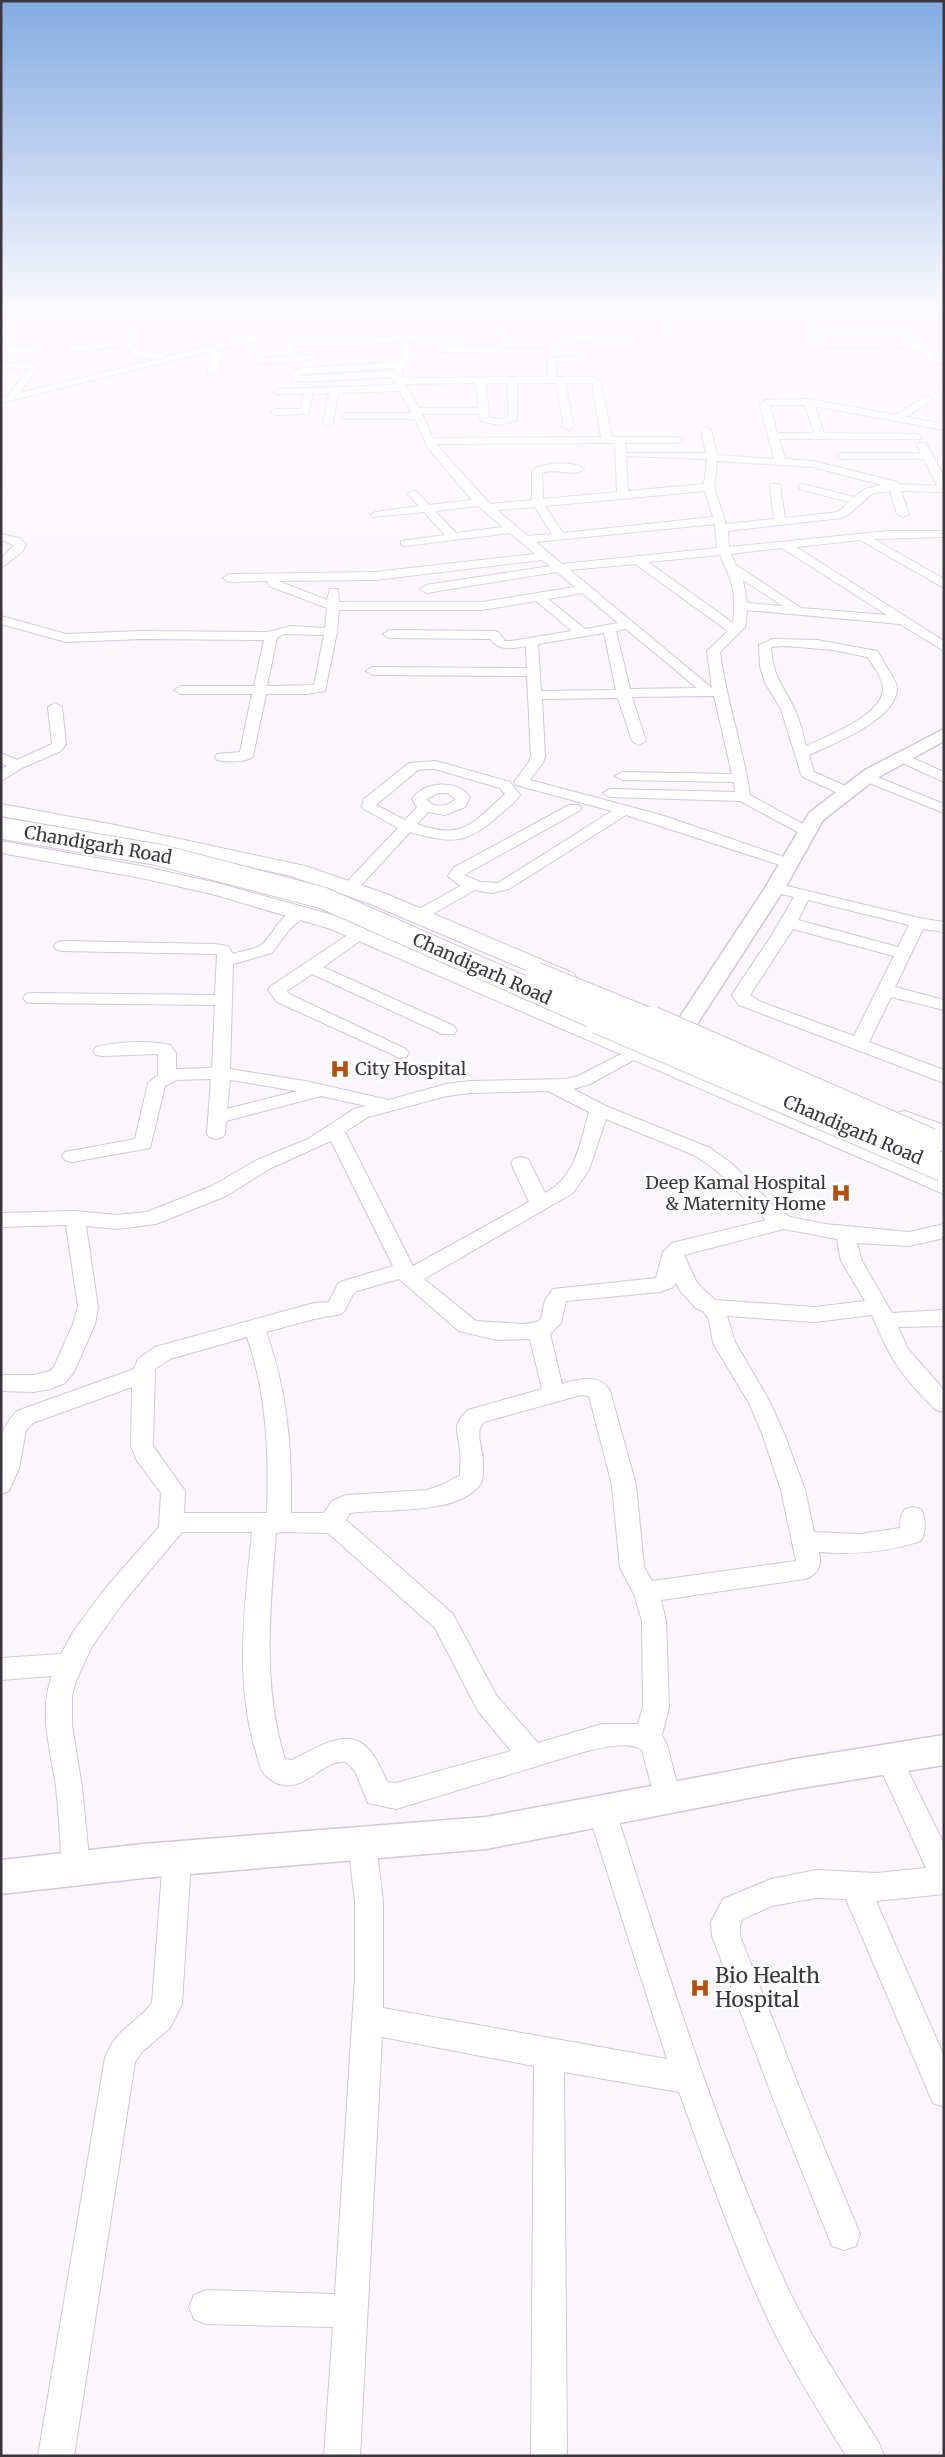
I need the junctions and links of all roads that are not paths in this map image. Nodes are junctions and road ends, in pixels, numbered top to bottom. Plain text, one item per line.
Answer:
1 (424, 429) edge
2 (605, 429) edge
3 (771, 429) edge
4 (818, 429) edge
5 (912, 429) edge
6 (706, 430) dead end
7 (773, 436) junction
8 (805, 436) junction
9 (820, 436) junction
10 (917, 437) junction
11 (607, 440) junction
12 (620, 440) junction
13 (678, 440) dead end
14 (429, 441) junction
15 (811, 450) dead end
16 (621, 454) junction
17 (842, 456) dead end
18 (928, 456) junction
19 (712, 457) junction
20 (780, 460) junction
21 (579, 469) dead end
22 (775, 486) dead end
23 (709, 487) junction
24 (803, 487) dead end
25 (898, 488) junction
26 (944, 489) edge
27 (413, 494) dead end
28 (623, 495) junction
29 (856, 501) junction
30 (538, 503) junction
31 (483, 505) junction
32 (426, 508) junction
33 (389, 513) junction
34 (376, 515) dead end
35 (780, 523) junction
36 (721, 524) junction
37 (514, 529) junction
38 (904, 534) junction
39 (944, 534) edge
40 (560, 536) junction
41 (1, 537) edge
42 (453, 537) junction
43 (864, 537) junction
44 (526, 540) junction
45 (418, 542) junction
46 (405, 543) dead end
47 (785, 545) junction
48 (724, 552) junction
49 (544, 556) junction
50 (639, 561) junction
51 (1, 565) edge
52 (731, 567) junction
53 (559, 568) junction
54 (229, 578) dead end
55 (262, 578) junction
56 (336, 578) junction
57 (944, 584) edge
58 (426, 589) dead end
59 (584, 589) junction
60 (539, 597) junction
61 (333, 606) junction
62 (482, 606) junction
63 (741, 606) junction
64 (799, 611) junction
65 (1, 620) edge
66 (904, 620) junction
67 (629, 625) junction
68 (609, 628) junction
69 (736, 631) junction
70 (331, 632) junction
71 (582, 633) junction
72 (389, 634) dead end
73 (494, 635) junction
74 (271, 636) junction
75 (532, 643) junction
76 (944, 647) edge
77 (373, 670) dead end
78 (532, 672) junction
79 (181, 690) dead end
80 (260, 690) junction
81 (714, 692) junction
82 (624, 694) junction
83 (534, 695) junction
84 (55, 707) dead end
85 (943, 735) edge
86 (639, 740) dead end
87 (422, 753) dead end
88 (803, 753) junction
89 (1, 757) edge
90 (222, 757) dead end
91 (901, 757) junction
92 (17, 765) junction
93 (470, 775) junction
94 (622, 776) dead end
95 (1, 777) edge
96 (867, 777) junction
97 (740, 778) junction
98 (944, 778) edge
99 (521, 782) junction
100 (847, 792) junction
101 (610, 793) dead end
102 (743, 797) junction
103 (574, 808) dead end
104 (626, 809) junction
105 (944, 809) edge
106 (1, 810) edge
107 (1, 817) edge
108 (406, 826) junction
109 (1, 828) edge
110 (807, 832) junction
111 (1, 847) edge
112 (788, 863) junction
113 (473, 885) junction
114 (775, 888) junction
115 (349, 889) junction
116 (803, 894) junction
117 (300, 913) junction
118 (418, 916) junction
119 (787, 922) junction
120 (918, 923) junction
121 (944, 927) edge
122 (361, 933) junction
123 (62, 946) dead end
124 (902, 954) junction
125 (226, 961) junction
126 (310, 967) junction
127 (885, 990) junction
128 (32, 998) dead end
129 (222, 1000) junction
130 (944, 1005) edge
131 (683, 1027) junction
132 (448, 1030) dead end
133 (859, 1044) junction
134 (102, 1052) dead end
135 (635, 1052) junction
136 (400, 1053) dead end
137 (221, 1074) junction
138 (167, 1076) junction
139 (944, 1077) edge
140 (554, 1087) junction
141 (320, 1090) junction
142 (388, 1105) junction
143 (599, 1110) junction
144 (336, 1131) junction
145 (944, 1135) edge
146 (944, 1148) edge
147 (72, 1156) dead end
148 (521, 1163) dead end
149 (944, 1168) edge
150 (944, 1185) edge
151 (540, 1204) junction
152 (76, 1218) junction
153 (1, 1220) edge
154 (784, 1222) junction
155 (944, 1231) edge
156 (848, 1234) junction
157 (673, 1252) junction
158 (407, 1274) junction
159 (711, 1307) junction
160 (881, 1314) junction
161 (944, 1318) edge
162 (254, 1328) junction
163 (538, 1330) junction
164 (143, 1374) junction
165 (58, 1379) junction
166 (1, 1384) edge
167 (554, 1394) junction
168 (64, 1402) junction
169 (944, 1404) edge
170 (1, 1485) edge
171 (913, 1516) dead end
172 (173, 1522) junction
173 (333, 1523) junction
174 (272, 1524) junction
175 (805, 1542) junction
176 (646, 1592) junction
177 (69, 1664) junction
178 (1, 1668) edge
179 (648, 1737) junction
180 (944, 1750) edge
181 (533, 1757) junction
182 (890, 1759) junction
183 (667, 1798) junction
184 (602, 1812) junction
185 (362, 1843) junction
186 (177, 1859) junction
187 (76, 1868) junction
188 (944, 1875) edge
189 (1, 1877) edge
190 (944, 1880) edge
191 (855, 1886) junction
192 (369, 2020) junction
193 (549, 2054) junction
194 (688, 2078) junction
195 (944, 2092) edge
196 (844, 2234) dead end
197 (206, 2307) dead end
198 (350, 2310) junction
199 (56, 2456) edge
200 (342, 2456) edge
201 (549, 2456) edge
202 (866, 2456) edge

1 - 14 street
2 - 11 street
3 - 7 street
4 - 9 street
5 - 10 street
6 - 19 street
7 - 8 street
7 - 20 street
8 - 9 street
8 - 15 street
9 - 10 street
10 - 18 street
11 - 12 street
11 - 14 street
12 - 13 street
12 - 16 street
14 - 31 street
16 - 19 street
16 - 28 street
17 - 18 street
18 - 26 street
19 - 20 street
19 - 23 street
20 - 25 street
21 - 30 street
22 - 35 street
23 - 28 street
23 - 36 street
24 - 29 street
25 - 26 street
25 - 29 street
25 - 38 street
27 - 32 street
28 - 30 street
29 - 35 street
30 - 31 street
30 - 40 street
31 - 32 street
31 - 37 street
32 - 33 street
32 - 42 street
33 - 34 street
33 - 45 street
35 - 36 street
36 - 40 street
36 - 48 street
37 - 42 street
37 - 44 street
38 - 39 street
38 - 43 street
40 - 44 street
41 - 51 street
42 - 45 street
43 - 47 street
43 - 57 street
44 - 49 street
45 - 46 street
47 - 48 street
47 - 66 street
48 - 50 street
48 - 52 street
49 - 53 street
49 - 56 street
50 - 53 street
50 - 69 street
52 - 63 street
52 - 64 street
53 - 58 street
53 - 59 street
54 - 55 street
55 - 56 street
55 - 61 street
56 - 61 street
59 - 60 street
59 - 67 street
60 - 62 street
60 - 71 street
61 - 62 street
61 - 70 street
62 - 73 street
63 - 64 street
63 - 69 street
64 - 66 street
65 - 74 street
66 - 76 street
67 - 68 street
67 - 81 street
68 - 71 street
68 - 82 street
69 - 81 street
70 - 74 street
70 - 80 street
71 - 75 street
72 - 73 street
73 - 75 street
74 - 80 street
75 - 78 street
77 - 78 street
78 - 83 street
79 - 80 street
80 - 90 street
81 - 82 street
81 - 97 street
82 - 83 street
82 - 86 street
83 - 99 street
84 - 92 street
85 - 91 street
87 - 99 street
88 - 88 street
88 - 100 street
89 - 92 street
91 - 96 street
91 - 98 street
92 - 95 street
93 - 108 street
93 - 108 street
93 - 108 street
94 - 97 street
96 - 100 street
96 - 105 street
97 - 102 street
99 - 104 street
100 - 110 street
101 - 102 street
102 - 110 street
103 - 113 street
104 - 112 street
104 - 113 street
106 - 115 main road
107 - 146 main road, bridge
108 - 115 street
109 - 149 main road, Chandigarh Road, bridge
110 - 112 street
111 - 117 main road
112 - 114 street
113 - 118 street
114 - 116 street
114 - 131 street
115 - 118 main road
116 - 119 street
116 - 120 street
117 - 122 main road
117 - 125 street
118 - 131 main road
119 - 124 street
119 - 133 street
120 - 121 street
120 - 124 street
122 - 126 street
122 - 135 main road
123 - 125 street
124 - 127 street
125 - 129 street
126 - 132 street
126 - 136 street
127 - 130 street
127 - 133 street
128 - 129 street
129 - 137 street
131 - 135 street
131 - 145 main road
133 - 139 street
134 - 138 street
135 - 140 street
135 - 150 main road
137 - 138 street
137 - 141 street
137 - 141 street
138 - 147 street
140 - 142 street
140 - 143 street
141 - 142 street
142 - 144 street
143 - 151 street
143 - 154 street
144 - 152 street
144 - 158 street
148 - 151 street
151 - 158 street
152 - 153 street
152 - 165 street
154 - 156 street
154 - 157 street
155 - 156 street
156 - 160 street
157 - 159 street
157 - 163 street
158 - 162 street
158 - 163 street
159 - 160 street
159 - 175 street
160 - 161 street
160 - 169 street
162 - 164 street
162 - 174 street
163 - 167 street
164 - 168 street
164 - 172 street
165 - 166 street
165 - 168 street
167 - 173 street
167 - 176 street
168 - 170 street
171 - 175 street
172 - 174 street
172 - 177 street
173 - 174 street
173 - 181 street
174 - 181 street
175 - 176 street
176 - 179 street
177 - 178 street
177 - 187 street
179 - 181 street
179 - 183 street
180 - 182 street
182 - 183 street
182 - 188 street
183 - 184 street
184 - 185 street
184 - 194 street
185 - 186 street
185 - 192 street
186 - 187 street
186 - 199 street
187 - 189 street
190 - 191 street
191 - 195 street
191 - 196 street
192 - 193 street
192 - 198 street
193 - 194 street
193 - 201 street
194 - 202 street
197 - 198 street
198 - 200 street

